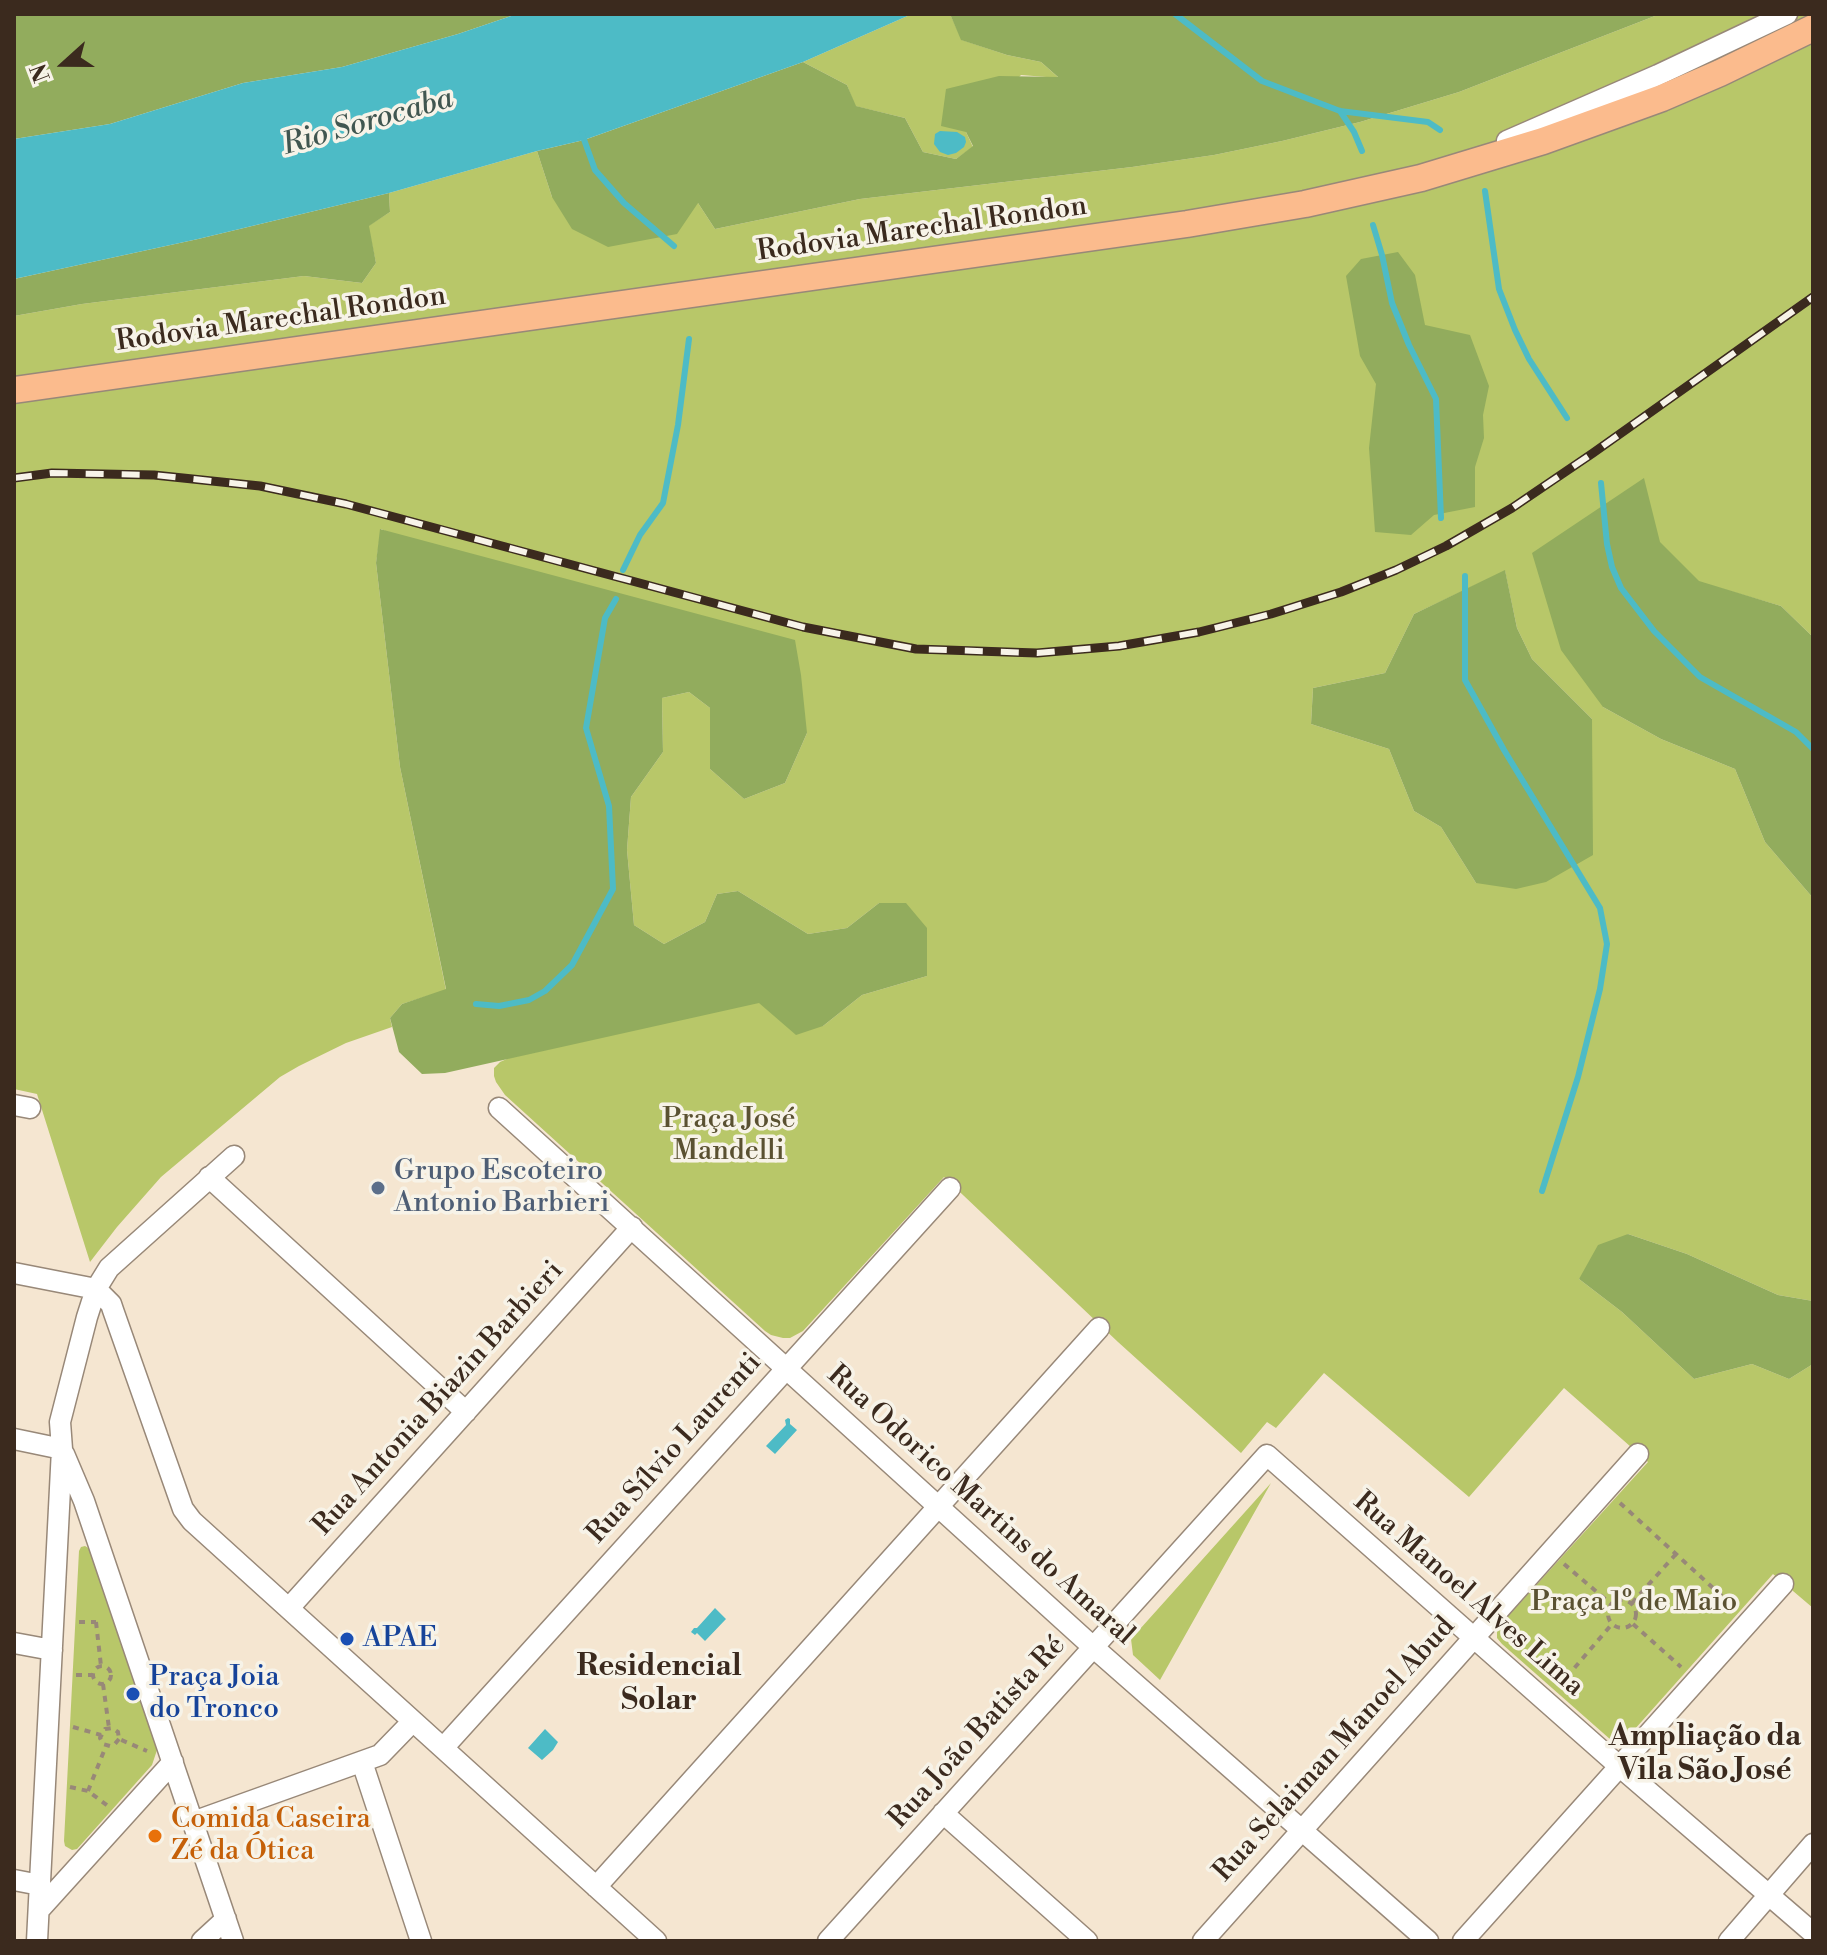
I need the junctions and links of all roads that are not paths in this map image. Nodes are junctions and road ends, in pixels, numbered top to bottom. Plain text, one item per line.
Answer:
1 (1787, 14) edge
2 (1813, 28) edge
3 (1421, 178) junction
4 (14, 390) edge
5 (499, 1108) dead end
6 (234, 1156) dead end
7 (209, 1177) junction
8 (950, 1188) dead end
9 (632, 1227) junction
10 (14, 1273) edge
11 (96, 1289) junction
12 (1099, 1328) dead end
13 (786, 1368) junction
14 (466, 1412) junction
15 (14, 1439) edge
16 (62, 1449) junction
17 (1638, 1454) dead end
18 (1267, 1455) joint
19 (939, 1507) junction
20 (1783, 1584) dead end
21 (289, 1608) junction
22 (1473, 1637) junction
23 (14, 1643) edge
24 (1093, 1647) junction
25 (52, 1650) junction
26 (413, 1721) junction
27 (443, 1748) junction
28 (173, 1762) junction
29 (362, 1762) junction
30 (1619, 1766) junction
31 (943, 1813) junction
32 (193, 1822) junction
33 (1300, 1831) junction
34 (1813, 1844) edge
35 (14, 1880) edge
36 (40, 1885) junction
37 (596, 1887) junction
38 (1769, 1895) junction
39 (39, 1910) junction
40 (226, 1919) junction
41 (1813, 1933) edge
42 (37, 1941) edge
43 (202, 1941) edge
44 (233, 1941) edge
45 (421, 1941) edge
46 (656, 1941) edge
47 (828, 1941) edge
48 (1087, 1941) edge
49 (1203, 1941) edge
50 (1428, 1941) edge
51 (1463, 1941) edge
52 (1729, 1941) edge

1 - 3 street
2 - 3 main road, Rodovia Marechal Rondon
3 - 4 main road, Rodovia Marechal Rondon
5 - 9 street, Rua Odorico Martins do Amaral
6 - 7 street
7 - 11 street
7 - 14 street
8 - 13 street, Rua Sílvio Laurenti
9 - 13 street, Rua Odorico Martins do Amaral
9 - 14 street, Rua Antonia Biazin Barbieri
10 - 11 street
11 - 16 street
11 - 21 street
12 - 19 street
13 - 19 street, Rua Odorico Martins do Amaral
13 - 27 street, Rua Sílvio Laurenti
14 - 21 street, Rua Antonia Biazin Barbieri
15 - 16 street
16 - 25 street
16 - 28 street
17 - 22 street, Rua Selaiman Manoel Abud
18 - 22 street, Rua Manoel Alves Lima
18 - 24 street, Rua João Batista Ré
19 - 24 street, Rua Odorico Martins do Amaral
19 - 37 street
20 - 30 street
21 - 26 street
22 - 30 street, Rua Manoel Alves Lima
22 - 33 street, Rua Selaiman Manoel Abud
23 - 25 street
24 - 31 street, Rua João Batista Ré
24 - 33 street, Rua Odorico Martins do Amaral
25 - 36 street
26 - 27 street
26 - 29 street
27 - 37 street
28 - 32 street
28 - 39 street
29 - 32 street
29 - 45 street
30 - 38 street, Rua Manoel Alves Lima
30 - 51 street
31 - 47 street, Rua João Batista Ré
31 - 48 street
32 - 40 street
33 - 49 street, Rua Selaiman Manoel Abud
33 - 50 street, Rua Odorico Martins do Amaral
34 - 38 street
35 - 36 street
36 - 39 street
37 - 46 street
38 - 41 street, Rua Manoel Alves Lima
38 - 52 street
39 - 42 street
40 - 43 street
40 - 44 street

